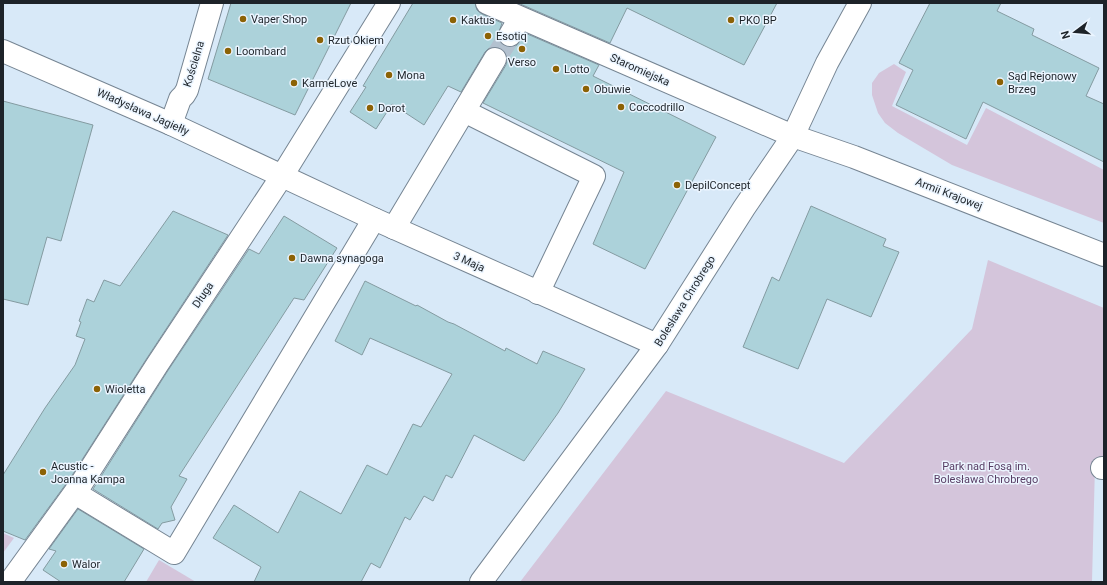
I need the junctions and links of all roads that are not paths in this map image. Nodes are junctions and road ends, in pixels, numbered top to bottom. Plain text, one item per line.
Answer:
1 (212, 3) edge
2 (389, 3) edge
3 (487, 3) edge
4 (860, 3) edge
5 (3, 51) edge
6 (495, 59) tunnel mouth
7 (464, 111) junction
8 (171, 124) junction
9 (793, 136) junction
10 (282, 176) junction
11 (374, 219) junction
12 (394, 228) junction
13 (1104, 255) edge
14 (538, 293) junction
15 (657, 345) junction
16 (75, 493) junction
17 (10, 582) edge
18 (481, 582) edge

1 - 8 main road, Kościelna
2 - 10 main road, Długa
3 - 9 main road, Staromiejska
4 - 9 main road, Bolesława Chrobrego
5 - 8 main road, Władysława Jagiełły
6 - 7 main road
7 - 12 main road
7 - 14 main road
8 - 10 main road, Władysława Jagiełły
9 - 13 main road, Armii Krajowej
9 - 15 main road, Bolesława Chrobrego
10 - 11 main road, 3 Maja
10 - 16 main road, Długa
11 - 12 main road, 3 Maja
11 - 16 main road
12 - 14 main road, 3 Maja
14 - 15 main road, 3 Maja
15 - 18 main road, Bolesława Chrobrego
16 - 17 main road, Długa

